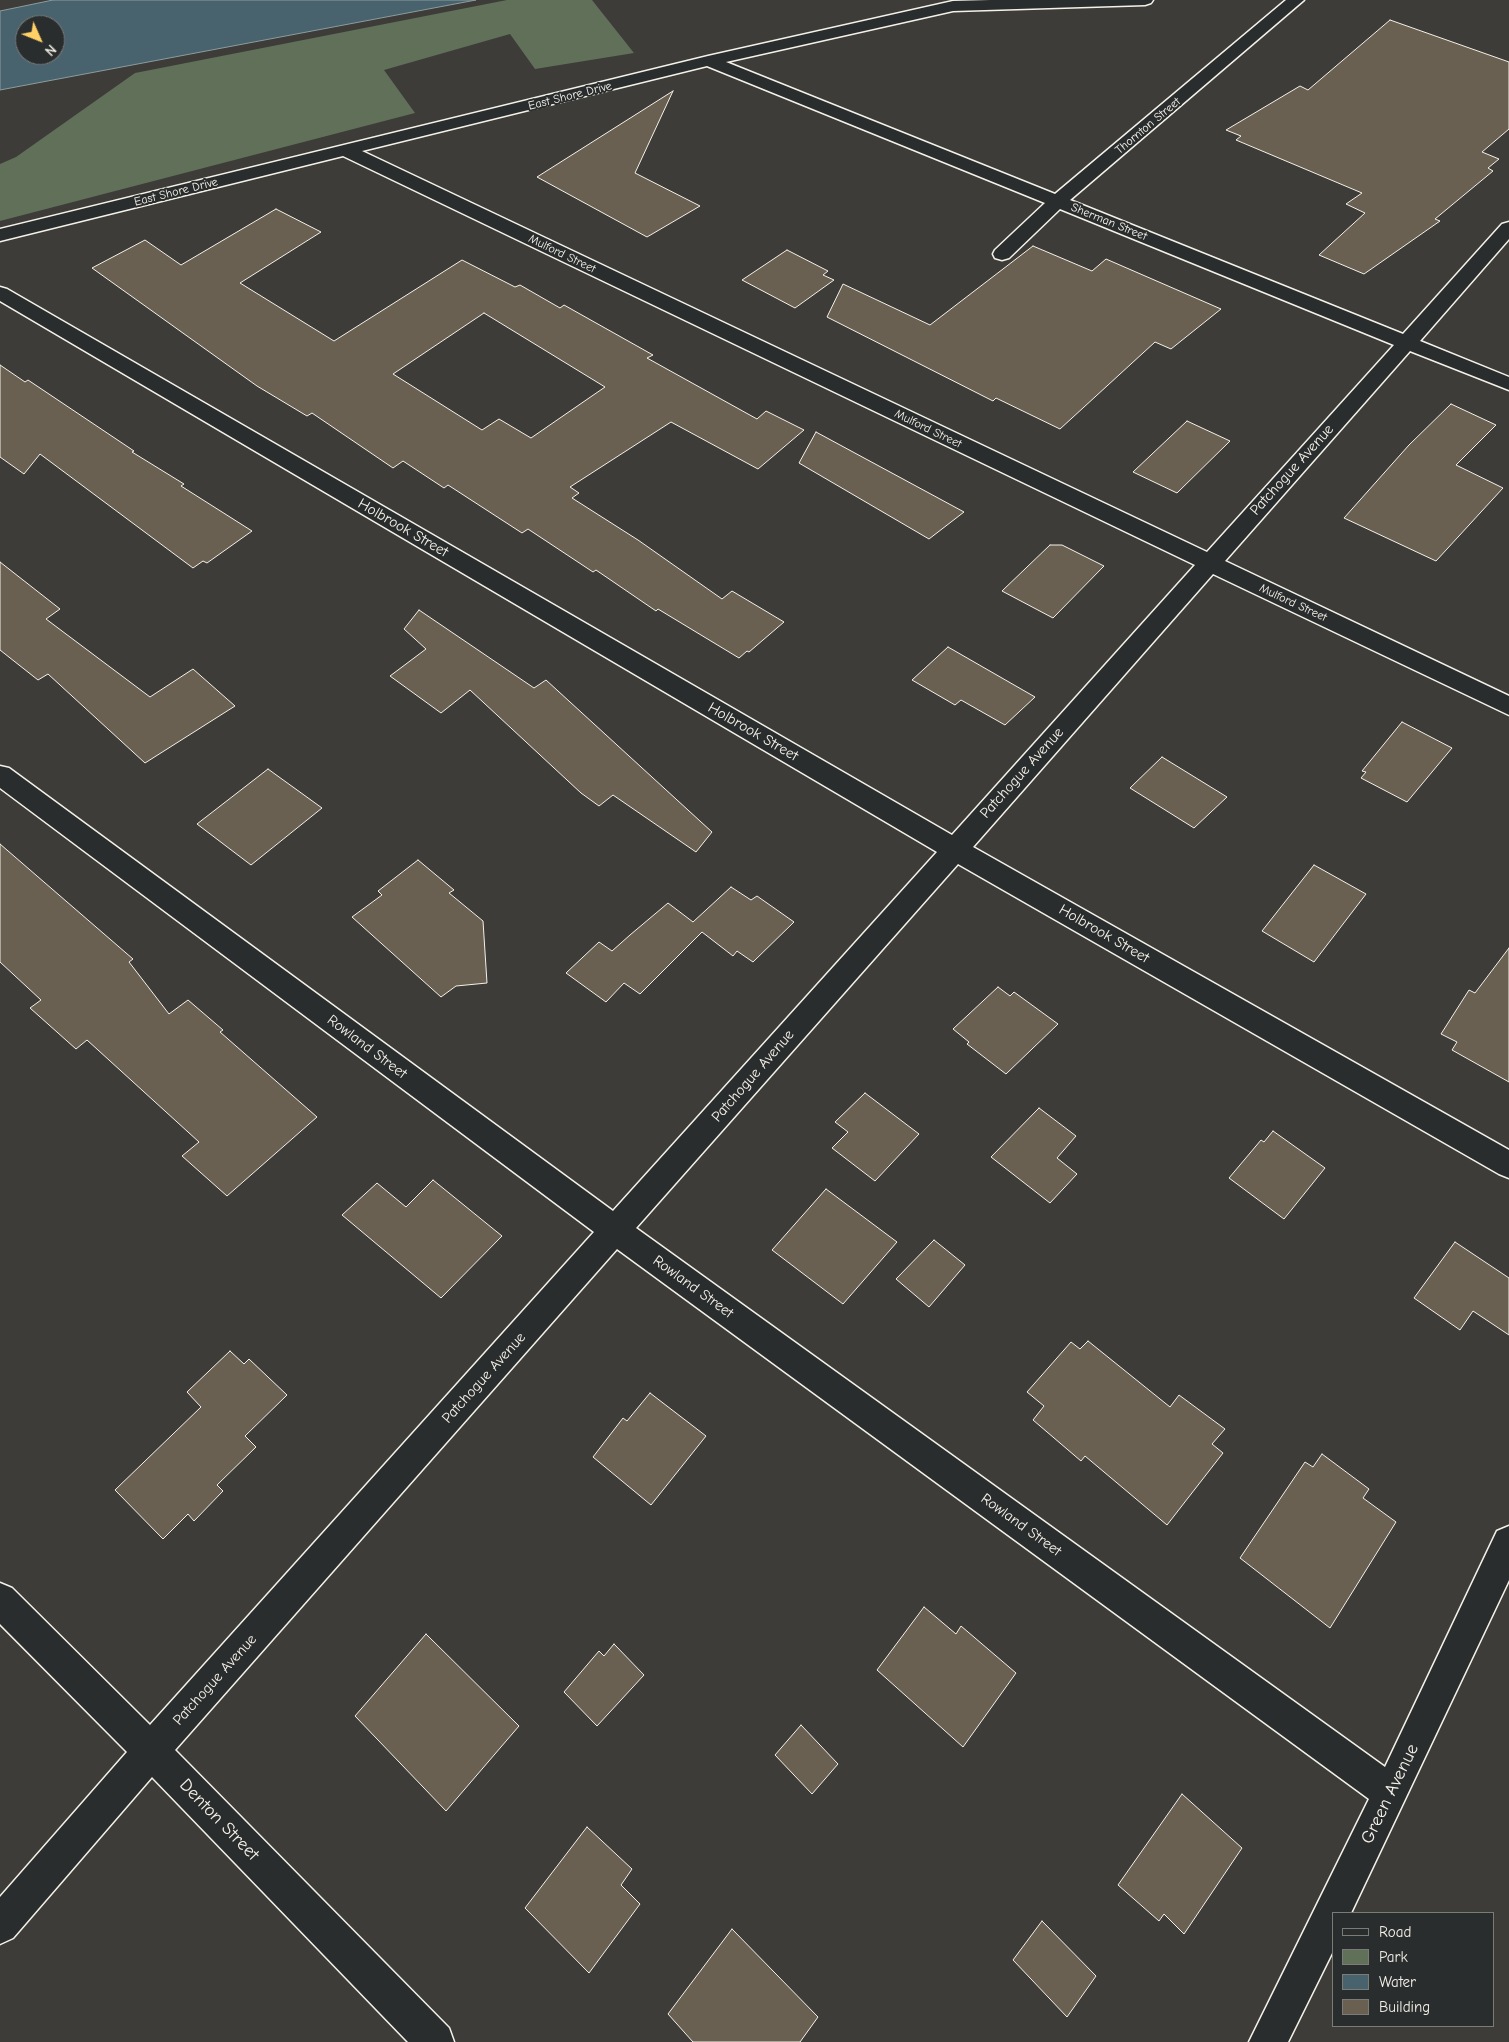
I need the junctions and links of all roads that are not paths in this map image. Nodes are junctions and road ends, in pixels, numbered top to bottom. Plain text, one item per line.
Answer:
1 (1146, 0) edge
2 (1296, 0) edge
3 (708, 61) junction
4 (347, 151) junction
5 (1058, 201) junction
6 (1509, 228) edge
7 (0, 235) edge
8 (1002, 254) dead end
9 (0, 293) edge
10 (1406, 342) junction
11 (1509, 384) edge
12 (1209, 563) junction
13 (1509, 706) edge
14 (0, 775) edge
15 (954, 849) junction
16 (1509, 1165) edge
17 (616, 1231) junction
18 (1508, 1549) edge
19 (0, 1600) edge
20 (151, 1751) junction
21 (1391, 1793) junction
22 (1332, 1912) edge
23 (1332, 1912) edge
24 (0, 1926) edge
25 (435, 2042) edge
26 (1268, 2042) edge

1 - 3 street, East Shore Drive
2 - 5 street, Thornton Street
3 - 4 street, East Shore Drive
3 - 5 street, Sherman Street
4 - 7 street, East Shore Drive
4 - 12 street, Mulford Street
5 - 8 street, Thornton Street
5 - 10 street, Sherman Street
6 - 10 street, Patchogue Avenue
9 - 15 street, Holbrook Street
10 - 11 street, Sherman Street
10 - 12 street, Patchogue Avenue
12 - 13 street, Mulford Street
12 - 15 street, Patchogue Avenue
14 - 17 street, Rowland Street
15 - 16 street, Holbrook Street
15 - 17 street, Patchogue Avenue
17 - 20 street, Patchogue Avenue
17 - 21 street, Rowland Street
18 - 21 street, Green Avenue
19 - 20 street, Denton Street
20 - 24 street, Patchogue Avenue
20 - 25 street, Denton Street
21 - 22 street, Green Avenue
23 - 26 street, Green Avenue

